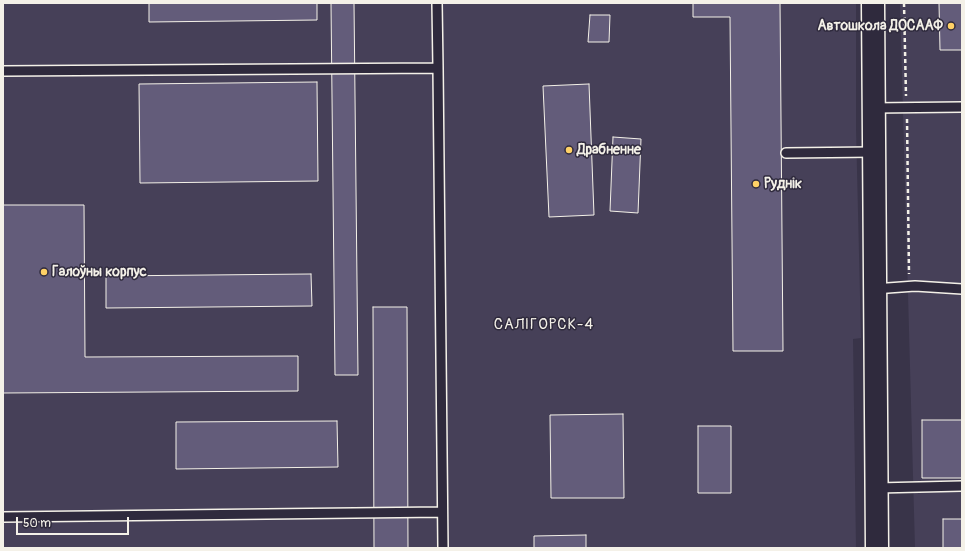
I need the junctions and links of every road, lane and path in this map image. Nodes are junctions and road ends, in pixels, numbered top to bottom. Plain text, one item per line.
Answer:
1 (437, 3) edge
2 (872, 3) edge
3 (904, 3) edge
4 (438, 68) junction
5 (3, 72) edge
6 (907, 107) junction
7 (962, 107) edge
8 (873, 108) junction
9 (873, 152) junction
10 (786, 153) dead end
11 (910, 286) junction
12 (874, 289) junction
13 (962, 289) edge
14 (962, 486) edge
15 (877, 488) junction
16 (442, 512) junction
17 (3, 517) edge
18 (443, 548) edge
19 (877, 548) edge

1 - 4 lane
2 - 8 street
3 - 6 path
4 - 5 lane
4 - 16 lane
6 - 7 lane
6 - 8 lane
6 - 11 path
8 - 9 street
9 - 10 lane
9 - 12 street
11 - 12 lane
11 - 13 lane
12 - 15 street
14 - 15 lane
15 - 19 street
16 - 17 lane
16 - 18 lane

